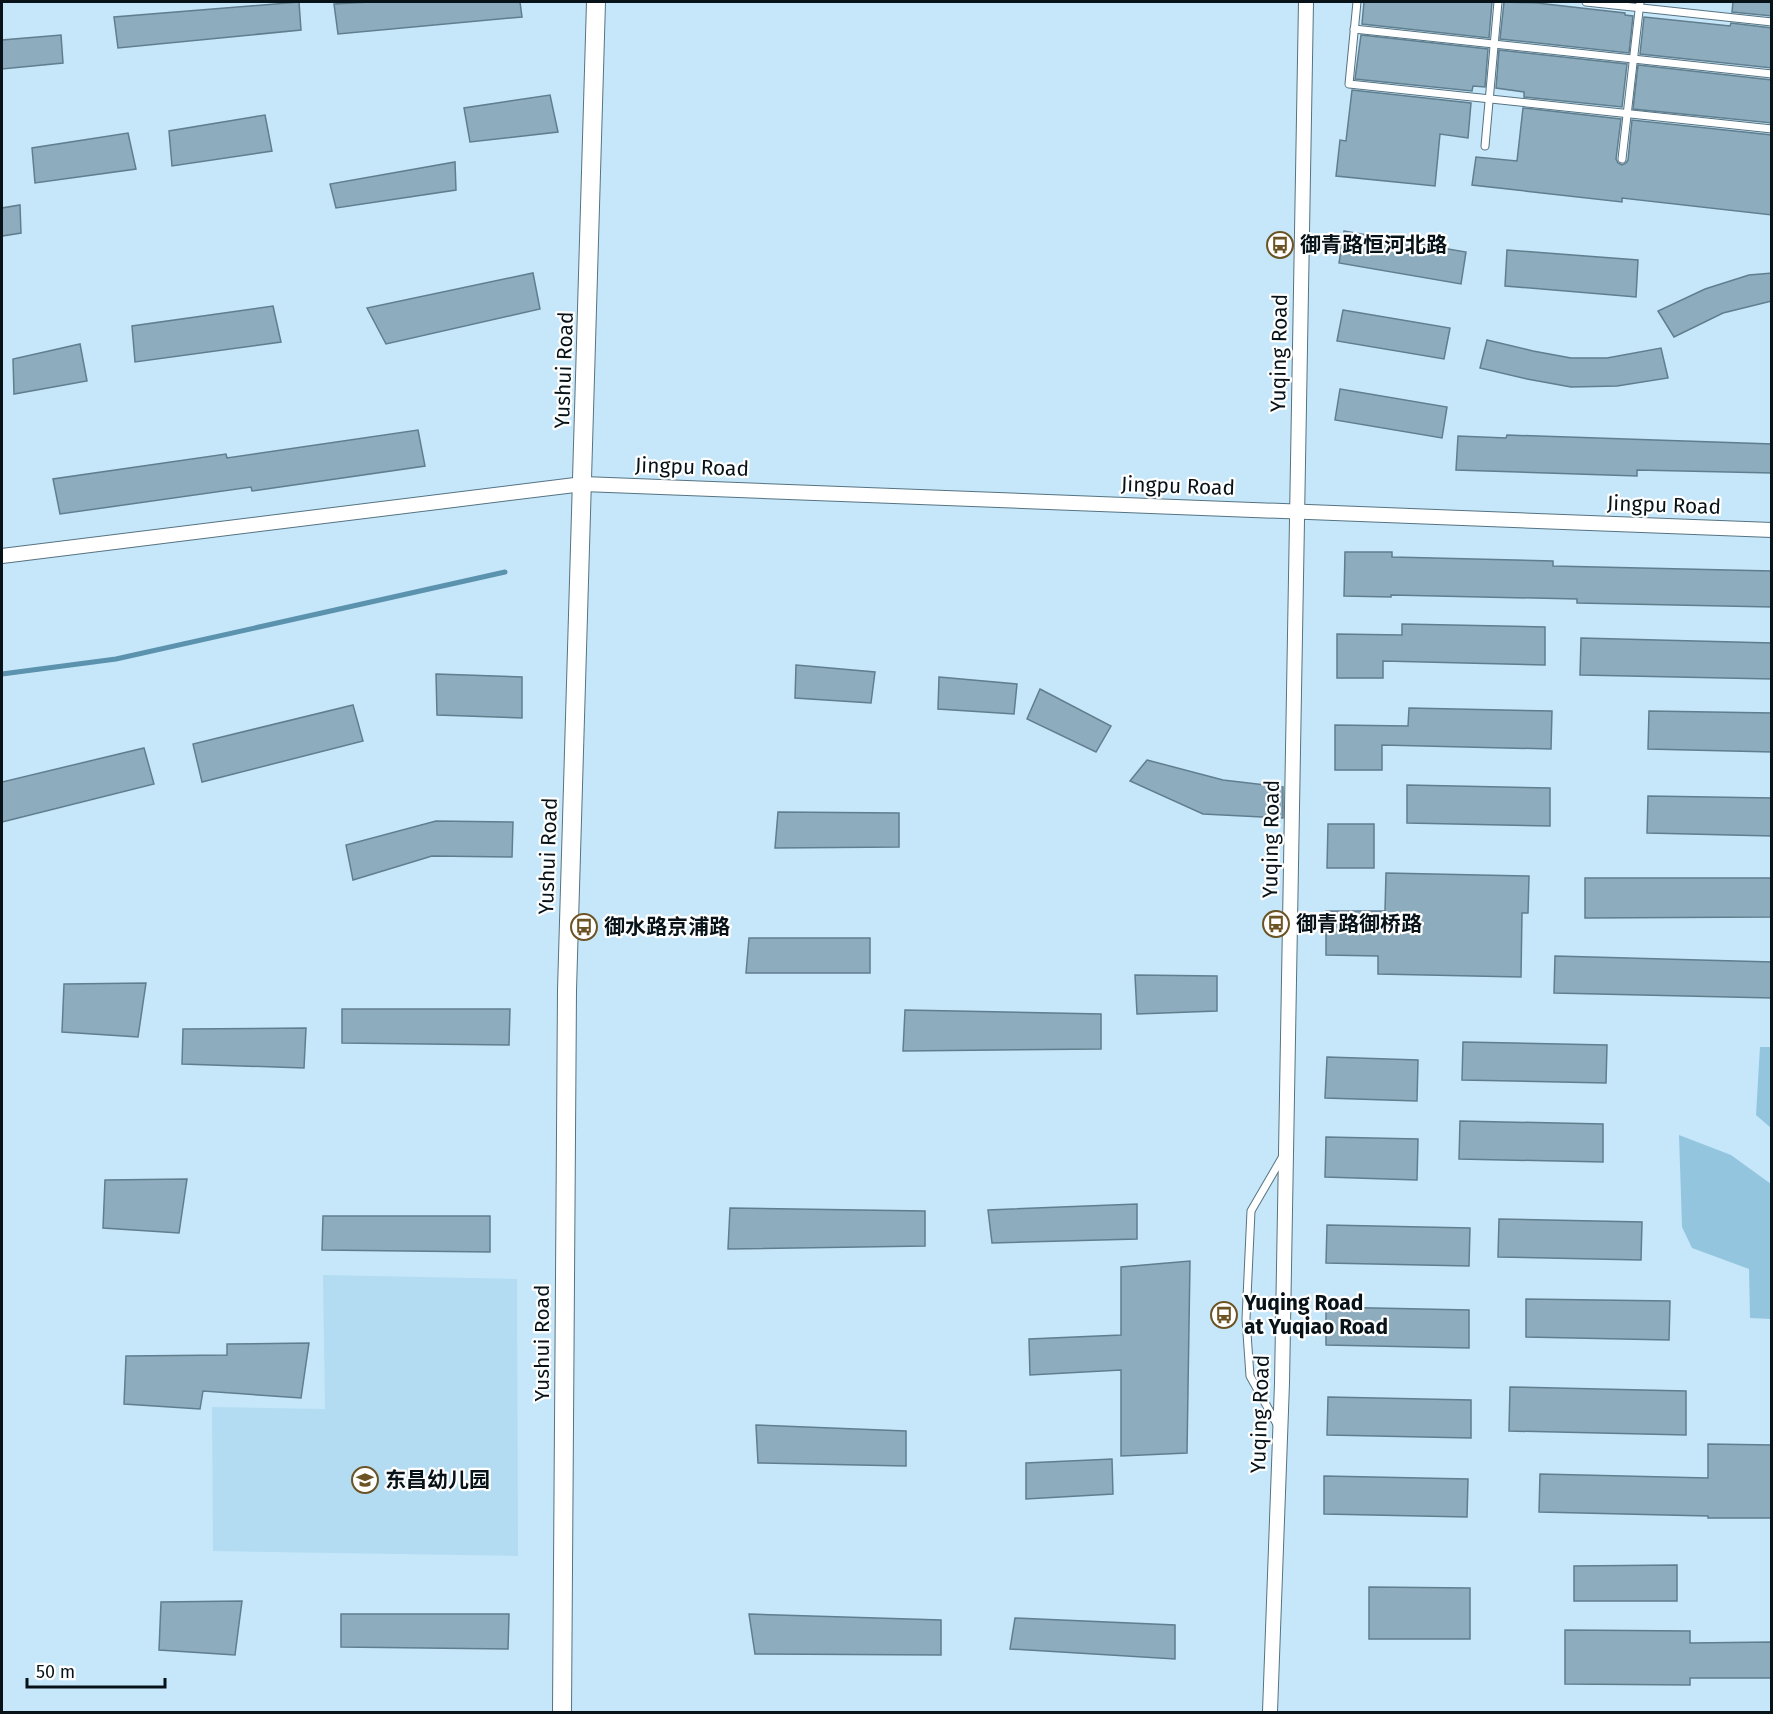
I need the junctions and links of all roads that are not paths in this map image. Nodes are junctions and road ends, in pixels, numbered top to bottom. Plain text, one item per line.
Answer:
1 (596, 2) edge
2 (1306, 2) edge
3 (1357, 2) edge
4 (1498, 2) edge
5 (1586, 2) edge
6 (1639, 4) edge
7 (1772, 22) edge
8 (1354, 29) junction
9 (1494, 44) junction
10 (1633, 58) junction
11 (1772, 74) edge
12 (1489, 99) junction
13 (1627, 114) junction
14 (1772, 129) edge
15 (1485, 146) dead end
16 (1622, 159) dead end
17 (583, 484) junction
18 (1298, 512) junction
19 (1772, 530) edge
20 (2, 556) edge
21 (1286, 1151) junction
22 (1280, 1430) junction
23 (562, 1713) edge
24 (1270, 1713) edge

1 - 17 street, Yushui Road
2 - 18 street, Yuqing Road
3 - 8 lane
4 - 9 lane
5 - 6 lane
6 - 7 lane
6 - 10 lane
8 - 9 lane
8 - 12 lane
9 - 10 lane
9 - 12 lane
10 - 11 lane
10 - 13 lane
12 - 13 lane
12 - 15 lane
13 - 14 lane
13 - 16 lane
17 - 18 street, Jingpu Road
17 - 20 street, Jingpu Road
17 - 23 street, Yushui Road
18 - 19 street, Jingpu Road
18 - 21 street, Yuqing Road
21 - 22 street, Yuqing Road
21 - 22 lane
22 - 24 street, Yuqing Road

